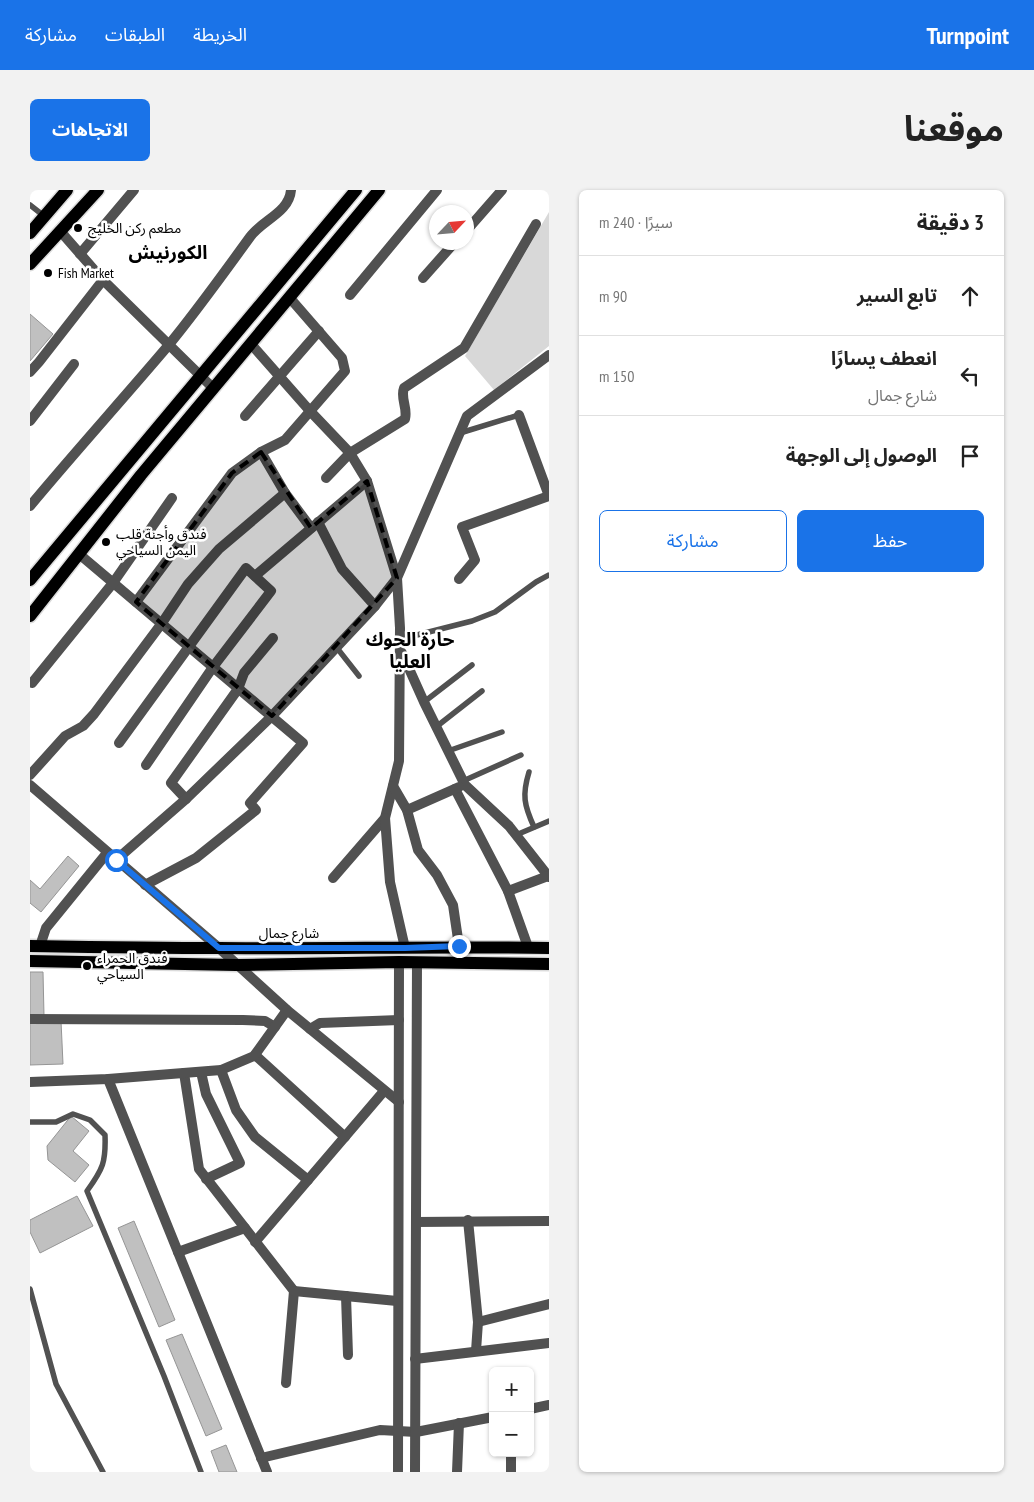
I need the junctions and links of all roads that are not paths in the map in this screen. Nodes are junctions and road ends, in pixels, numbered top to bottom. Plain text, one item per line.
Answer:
1 (67, 190) edge
2 (98, 190) edge
3 (134, 190) edge
4 (291, 190) edge
5 (356, 190) edge
6 (379, 190) edge
7 (437, 190) edge
8 (502, 190) edge
9 (30, 205) edge
10 (44, 216) junction
11 (474, 221) edge
12 (536, 224) dead end
13 (61, 232) junction
14 (30, 233) edge
15 (448, 250) edge
16 (80, 254) junction
17 (30, 264) edge
18 (424, 278) dead end
19 (103, 280) junction
20 (350, 295) dead end
21 (289, 297) junction
22 (319, 331) junction
23 (251, 344) junction
24 (168, 346) junction
25 (549, 355) edge
26 (74, 364) dead end
27 (30, 372) edge
28 (200, 376) junction
29 (280, 377) junction
30 (213, 388) junction
31 (310, 411) junction
32 (519, 415) joint
33 (245, 416) dead end
34 (30, 421) edge
35 (460, 434) junction
36 (261, 452) junction
37 (350, 453) junction
38 (326, 478) dead end
39 (367, 481) junction
40 (285, 493) junction
41 (549, 496) edge
42 (172, 498) dead end
43 (30, 506) edge
44 (315, 525) junction
45 (79, 554) junction
46 (549, 575) edge
47 (255, 576) junction
48 (397, 578) junction
49 (458, 579) dead end
50 (30, 580) edge
51 (113, 583) junction
52 (136, 602) junction
53 (375, 606) junction
54 (30, 616) edge
55 (162, 623) junction
56 (274, 638) dead end
57 (188, 646) junction
58 (337, 648) junction
59 (400, 648) junction
60 (472, 665) dead end
61 (213, 667) junction
62 (359, 676) dead end
63 (32, 683) dead end
64 (238, 689) junction
65 (482, 691) dead end
66 (424, 702) junction
67 (272, 716) junction
68 (436, 727) junction
69 (502, 732) dead end
70 (119, 743) dead end
71 (448, 751) junction
72 (521, 755) dead end
73 (146, 765) dead end
74 (529, 772) dead end
75 (30, 775) edge
76 (30, 785) edge
77 (461, 785) junction
78 (393, 786) junction
79 (186, 799) junction
80 (407, 810) junction
81 (385, 818) junction
82 (549, 820) edge
83 (534, 827) junction
84 (516, 835) junction
85 (106, 853) junction
86 (116, 860) junction
87 (548, 876) edge
88 (333, 878) dead end
89 (145, 886) junction
90 (508, 891) junction
91 (35, 946) edge
92 (459, 946) junction
93 (528, 947) junction
94 (219, 948) junction
95 (405, 948) junction
96 (549, 948) edge
97 (30, 961) edge
98 (398, 962) junction
99 (417, 962) junction
100 (549, 964) edge
101 (236, 965) junction
102 (287, 1010) junction
103 (30, 1019) edge
104 (398, 1020) junction
105 (275, 1027) junction
106 (310, 1029) junction
107 (255, 1055) junction
108 (221, 1070) junction
109 (201, 1072) junction
110 (184, 1073) junction
111 (108, 1079) junction
112 (30, 1082) edge
113 (384, 1091) junction
114 (398, 1102) junction
115 (30, 1122) edge
116 (345, 1137) junction
117 (206, 1179) junction
118 (308, 1180) junction
119 (468, 1220) junction
120 (549, 1221) edge
121 (416, 1222) junction
122 (245, 1228) junction
123 (255, 1242) junction
124 (178, 1252) junction
125 (30, 1289) edge
126 (294, 1292) junction
127 (346, 1296) junction
128 (397, 1301) junction
129 (549, 1304) edge
130 (478, 1322) junction
131 (549, 1343) edge
132 (476, 1352) junction
133 (348, 1355) dead end
134 (415, 1360) junction
135 (286, 1383) dead end
136 (549, 1405) edge
137 (534, 1408) edge
138 (489, 1417) edge
139 (460, 1423) junction
140 (399, 1432) junction
141 (416, 1432) junction
142 (511, 1457) edge
143 (261, 1458) junction
144 (103, 1472) edge
145 (201, 1472) edge
146 (267, 1472) edge
147 (398, 1472) edge
148 (415, 1472) edge
149 (457, 1472) edge
150 (510, 1472) edge

1 - 10 main road
2 - 13 main road
3 - 16 street
4 - 24 street
5 - 28 main road
6 - 21 main road
7 - 20 street
8 - 11 street
9 - 10 lane
10 - 13 main road
10 - 14 main road
12 - 37 street
13 - 16 street
13 - 17 main road
15 - 18 street
16 - 19 street
19 - 24 street
19 - 27 street
21 - 22 street
21 - 23 main road
22 - 29 street
22 - 31 street
23 - 29 street
23 - 30 main road
24 - 28 street
24 - 43 street
25 - 35 street
26 - 34 street
28 - 30 street
28 - 50 main road
29 - 31 street
29 - 33 street
30 - 45 main road
31 - 36 street
31 - 37 street
32 - 35 lane
32 - 41 street
35 - 48 street
36 - 40 street
36 - 52 street
37 - 38 street
37 - 39 street
39 - 44 street
39 - 48 street
40 - 44 street
40 - 55 street
41 - 49 street
42 - 51 street
44 - 47 street
44 - 53 street
45 - 51 street
45 - 54 main road
46 - 59 lane
47 - 57 street
47 - 61 street
48 - 53 street
48 - 59 street
51 - 52 street
51 - 63 street
52 - 55 street
53 - 58 street
55 - 57 street
55 - 75 street
56 - 64 street
57 - 61 street
57 - 70 street
58 - 62 lane
58 - 67 street
59 - 66 street
59 - 78 street
60 - 66 lane
61 - 64 street
61 - 73 street
64 - 67 street
64 - 79 street
65 - 68 lane
66 - 68 street
67 - 79 street
67 - 89 street
68 - 71 street
69 - 71 lane
71 - 77 street
72 - 77 lane
74 - 83 lane
76 - 85 street
77 - 80 street
77 - 84 street
77 - 90 street
78 - 80 street
78 - 81 street
79 - 86 street
80 - 92 street
81 - 88 street
81 - 95 street
82 - 83 lane
83 - 84 lane
84 - 87 street
85 - 86 street
85 - 91 street
86 - 89 street
87 - 90 street
89 - 94 street
90 - 93 street
91 - 94 main road, شارع جمال
92 - 93 main road, شارع جمال
92 - 95 main road, شارع جمال
93 - 96 main road, شارع جمال
94 - 95 main road, شارع جمال
94 - 101 street
97 - 101 main road
98 - 99 main road
98 - 101 main road
98 - 104 street
99 - 100 main road
99 - 121 street
101 - 102 street
102 - 105 street
102 - 106 street
103 - 105 street
104 - 106 street
104 - 114 street
105 - 107 street
106 - 113 street
107 - 108 street
107 - 116 street
108 - 109 street
108 - 118 street
109 - 110 street
109 - 117 street
110 - 111 street
110 - 117 street
111 - 112 street
111 - 124 street
113 - 114 street
113 - 116 street
114 - 128 street
115 - 145 lane
116 - 118 street
117 - 122 street
118 - 123 street
119 - 120 street
119 - 121 street
119 - 130 street
121 - 134 street
122 - 123 street
122 - 124 street
123 - 126 street
124 - 143 street
125 - 144 lane
126 - 127 street
126 - 135 street
127 - 128 street
127 - 133 street
128 - 140 street
129 - 130 street
130 - 132 street
131 - 132 street
132 - 134 street
134 - 141 street
136 - 137 street
138 - 139 street
139 - 141 street
139 - 149 street
140 - 141 street
140 - 143 street
140 - 147 street
141 - 148 street
142 - 150 street
143 - 146 street

